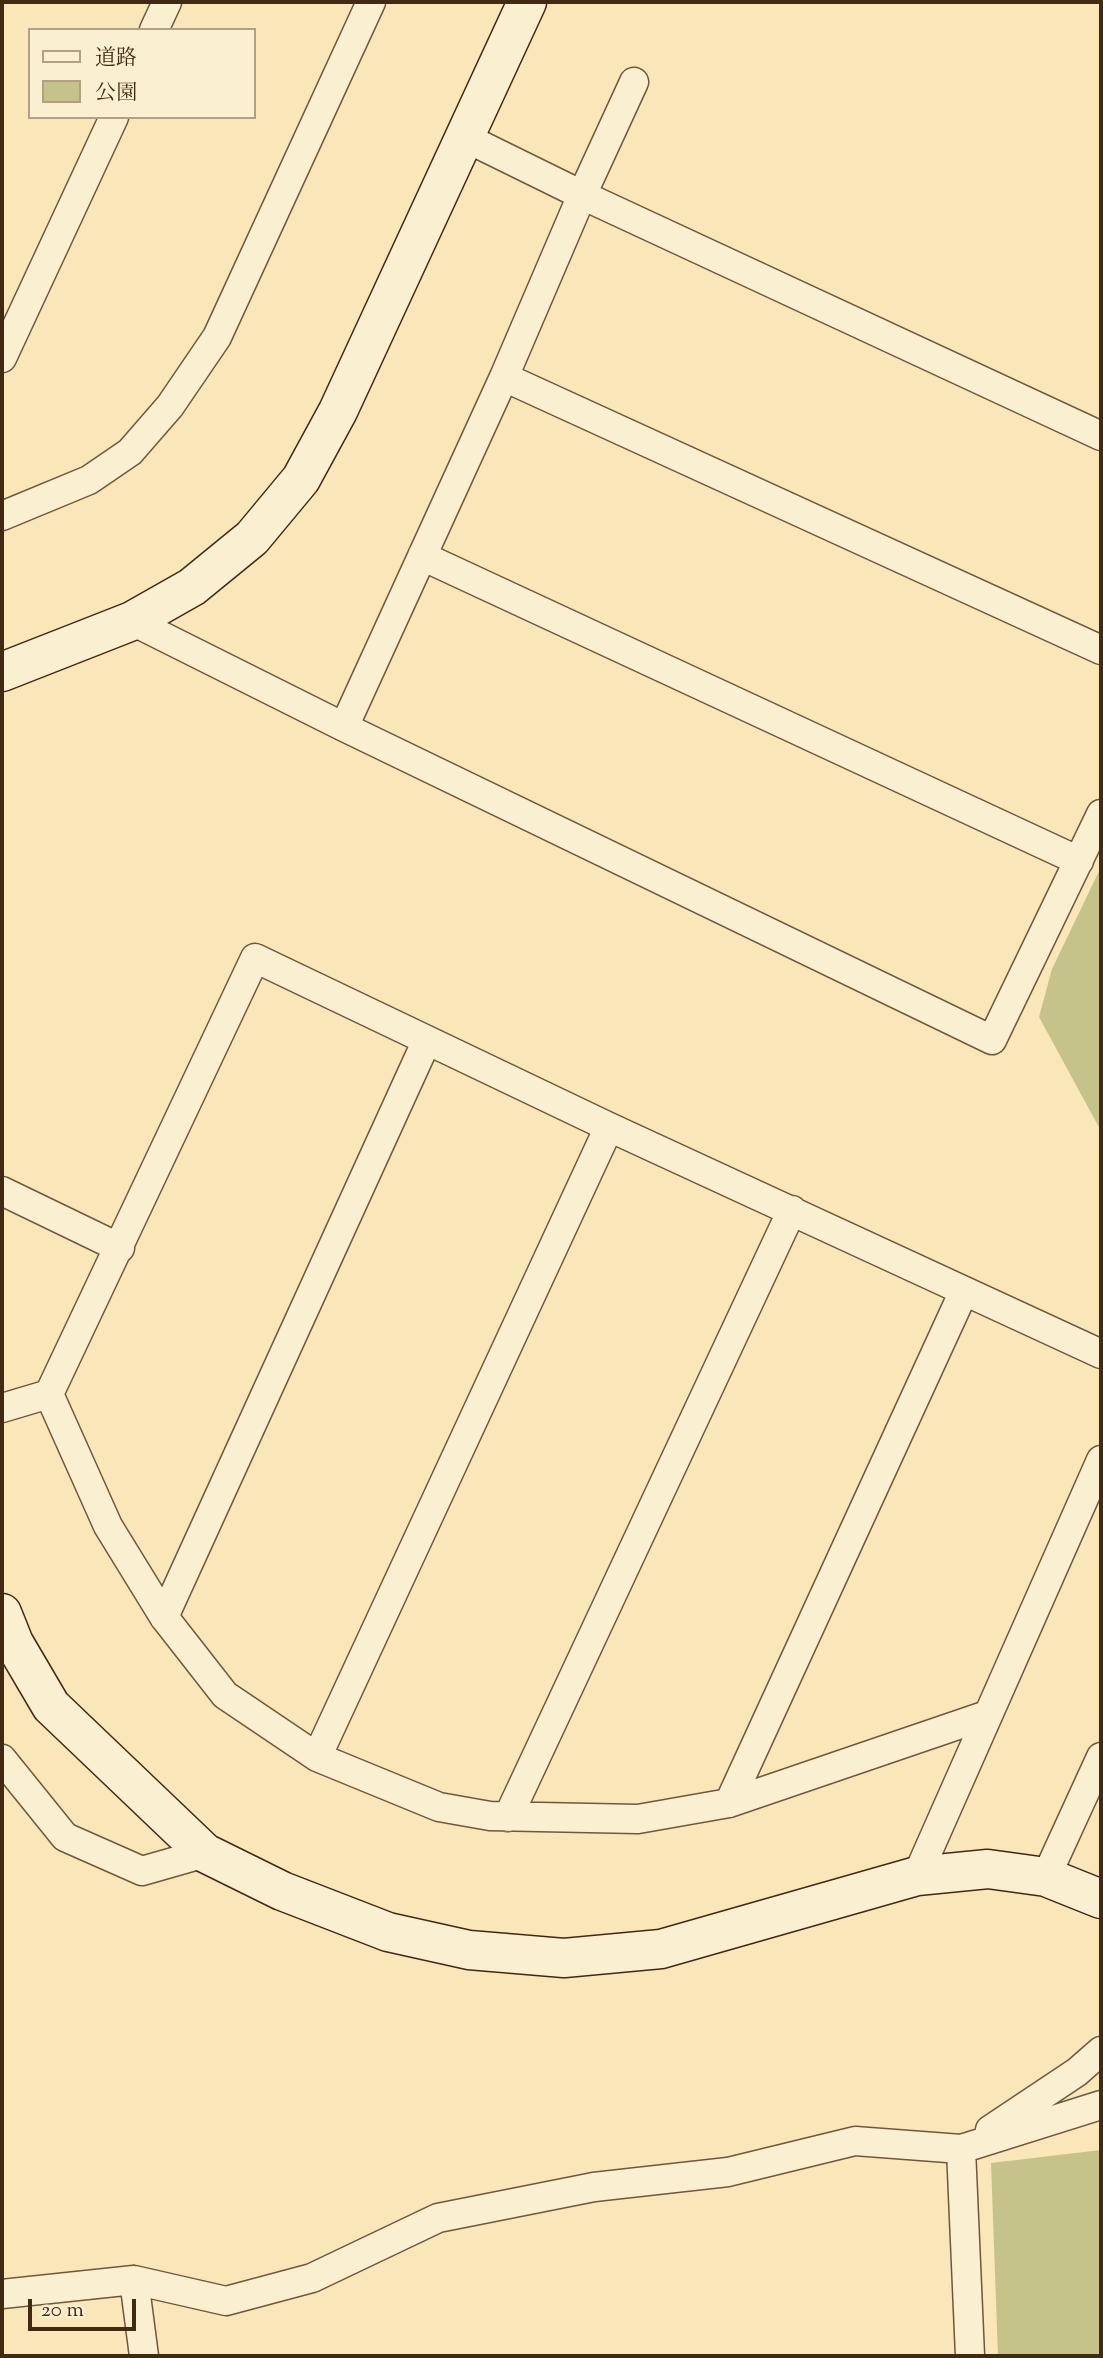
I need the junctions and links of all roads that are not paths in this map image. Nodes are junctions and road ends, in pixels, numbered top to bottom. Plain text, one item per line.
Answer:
1 (167, 2) edge
2 (371, 2) edge
3 (527, 2) edge
4 (155, 28) edge
5 (634, 82) dead end
6 (113, 119) edge
7 (464, 137) junction
8 (582, 195) junction
9 (2, 358) edge
10 (504, 376) junction
11 (1101, 436) edge
12 (2, 516) edge
13 (422, 556) junction
14 (132, 621) junction
15 (1101, 650) edge
16 (2, 672) edge
17 (344, 727) junction
18 (1101, 814) edge
19 (1079, 861) junction
20 (427, 1040) junction
21 (609, 1127) junction
22 (2, 1191) edge
23 (792, 1210) junction
24 (120, 1248) junction
25 (964, 1291) junction
26 (1101, 1354) edge
27 (49, 1394) junction
28 (2, 1408) edge
29 (1101, 1460) edge
30 (2, 1613) edge
31 (164, 1617) junction
32 (987, 1715) junction
33 (317, 1757) junction
34 (1101, 1758) edge
35 (2, 1759) edge
36 (730, 1803) junction
37 (508, 1817) junction
38 (205, 1853) junction
39 (917, 1876) junction
40 (1046, 1877) junction
41 (1101, 1899) edge
42 (1101, 2051) edge
43 (1101, 2105) edge
44 (961, 2149) junction
45 (134, 2280) junction
46 (2, 2294) edge
47 (144, 2356) edge
48 (970, 2356) edge

1 - 4 street
2 - 12 street
3 - 7 street
5 - 8 street
6 - 9 street
7 - 8 street
7 - 14 street
8 - 10 street
8 - 11 street
10 - 13 street
10 - 15 street
13 - 17 street
13 - 19 street
14 - 16 street
14 - 17 street
17 - 19 street
18 - 19 street
20 - 21 street
20 - 24 street
20 - 31 street
21 - 23 street
21 - 33 street
22 - 24 street
23 - 25 street
23 - 37 street
24 - 27 street
25 - 26 street
25 - 36 street
27 - 28 street
27 - 31 street
29 - 32 street
30 - 38 street
31 - 33 street
32 - 36 street
32 - 39 street
33 - 37 street
34 - 40 street
35 - 38 street
36 - 37 street
38 - 39 street
39 - 40 street
40 - 41 street
42 - 44 street
43 - 44 street
44 - 45 street
44 - 48 street
45 - 46 street
45 - 47 street

